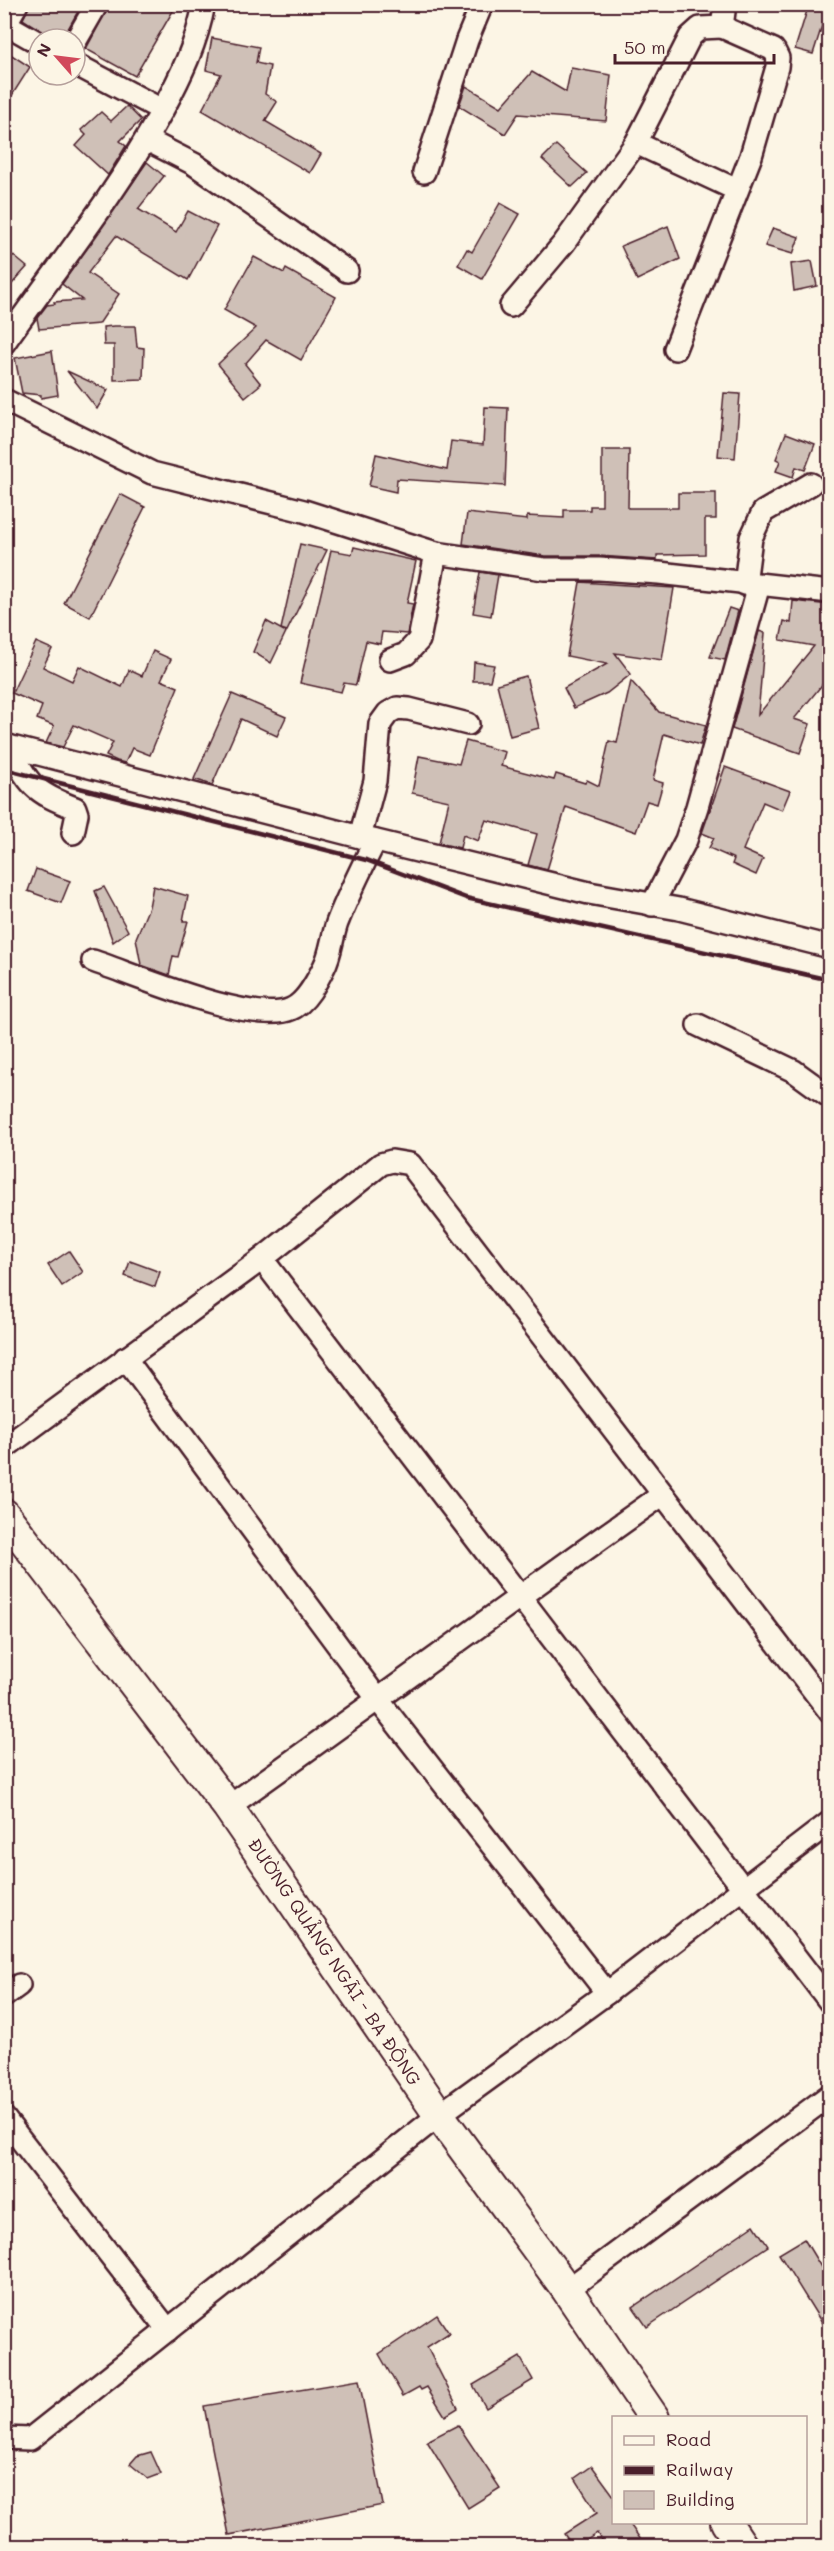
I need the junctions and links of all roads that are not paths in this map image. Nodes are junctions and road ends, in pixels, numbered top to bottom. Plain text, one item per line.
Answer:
1 (18, 4) edge
2 (97, 4) edge
3 (204, 4) edge
4 (482, 4) edge
5 (725, 4) edge
6 (5, 23) edge
7 (84, 27) edge
8 (722, 27) junction
9 (27, 36) edge
10 (87, 70) edge
11 (162, 110) junction
12 (147, 141) junction
13 (636, 143) junction
14 (424, 172) dead end
15 (737, 190) junction
16 (347, 271) dead end
17 (511, 306) dead end
18 (4, 342) edge
19 (675, 349) dead end
20 (4, 400) edge
21 (811, 484) dead end
22 (436, 553) junction
23 (752, 584) junction
24 (830, 592) edge
25 (390, 660) dead end
26 (468, 724) dead end
27 (7, 745) edge
28 (73, 833) dead end
29 (368, 839) junction
30 (652, 905) junction
31 (830, 947) edge
32 (93, 961) dead end
33 (698, 1025) dead end
34 (830, 1097) edge
35 (262, 1259) junction
36 (124, 1358) junction
37 (4, 1448) edge
38 (662, 1495) junction
39 (4, 1514) edge
40 (521, 1595) junction
41 (379, 1701) junction
42 (830, 1712) edge
43 (228, 1806) junction
44 (830, 1822) edge
45 (742, 1890) junction
46 (607, 1993) junction
47 (830, 2002) edge
48 (830, 2095) edge
49 (439, 2115) junction
50 (4, 2118) edge
51 (567, 2290) junction
52 (168, 2330) junction
53 (653, 2416) edge
54 (4, 2438) edge
55 (727, 2524) edge
56 (742, 2547) edge

1 - 6 street
2 - 7 street
3 - 11 street
4 - 14 street
5 - 8 street
6 - 9 street
8 - 13 street
8 - 15 street
10 - 11 street
11 - 12 street
12 - 16 street
12 - 18 street
13 - 15 street
13 - 17 street
15 - 19 street
20 - 22 street
21 - 23 street
22 - 23 street
22 - 25 street
23 - 24 street
23 - 30 street
26 - 29 street
27 - 28 street
27 - 29 street
29 - 30 street
29 - 32 street
30 - 31 street
33 - 34 street
35 - 36 street
35 - 38 street
35 - 40 street
36 - 37 street
36 - 41 street
38 - 40 street
38 - 42 street
39 - 43 main road, ĐƯỜNG QUẢNG NGÃI - BA ĐỘNG
40 - 41 street
40 - 45 street
41 - 43 street
41 - 46 street
43 - 49 main road, ĐƯỜNG QUẢNG NGÃI - BA ĐỘNG
44 - 45 street
45 - 46 street
45 - 47 street
46 - 49 street
48 - 51 street
49 - 51 main road, ĐƯỜNG QUẢNG NGÃI - BA ĐỘNG
49 - 52 street
50 - 52 street
51 - 53 main road, ĐƯỜNG QUẢNG NGÃI - BA ĐỘNG
52 - 54 street
55 - 56 main road

